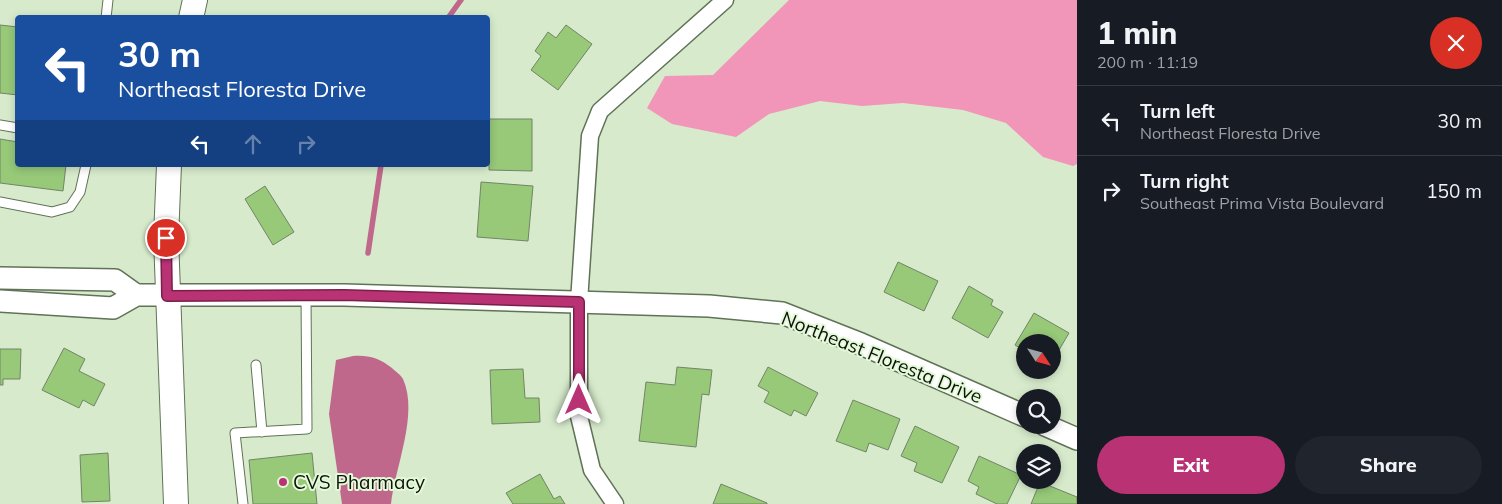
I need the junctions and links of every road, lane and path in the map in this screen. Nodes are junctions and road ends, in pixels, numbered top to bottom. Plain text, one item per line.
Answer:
1 (108, 0) edge
2 (195, 0) edge
3 (725, 0) edge
4 (106, 15) edge
5 (192, 15) edge
6 (0, 125) edge
7 (15, 128) edge
8 (86, 167) edge
9 (169, 167) edge
10 (0, 202) edge
11 (0, 278) edge
12 (136, 295) junction
13 (306, 295) junction
14 (167, 296) junction
15 (0, 301) edge
16 (579, 302) junction
17 (256, 365) dead end
18 (1016, 412) edge
19 (262, 432) junction
20 (1061, 432) edge
21 (1077, 439) edge
22 (176, 504) edge
23 (244, 504) edge
24 (615, 504) edge

1 - 4 lane
2 - 5 main road
3 - 16 street
6 - 7 lane
8 - 10 lane
9 - 14 main road
11 - 12 street
12 - 14 street, Northeast Floresta Drive
12 - 15 street
13 - 14 street, Northeast Floresta Drive
13 - 16 street, Northeast Floresta Drive
13 - 19 lane
14 - 22 main road
16 - 18 street, Northeast Floresta Drive
16 - 24 street
17 - 19 lane
19 - 23 lane
20 - 21 street

